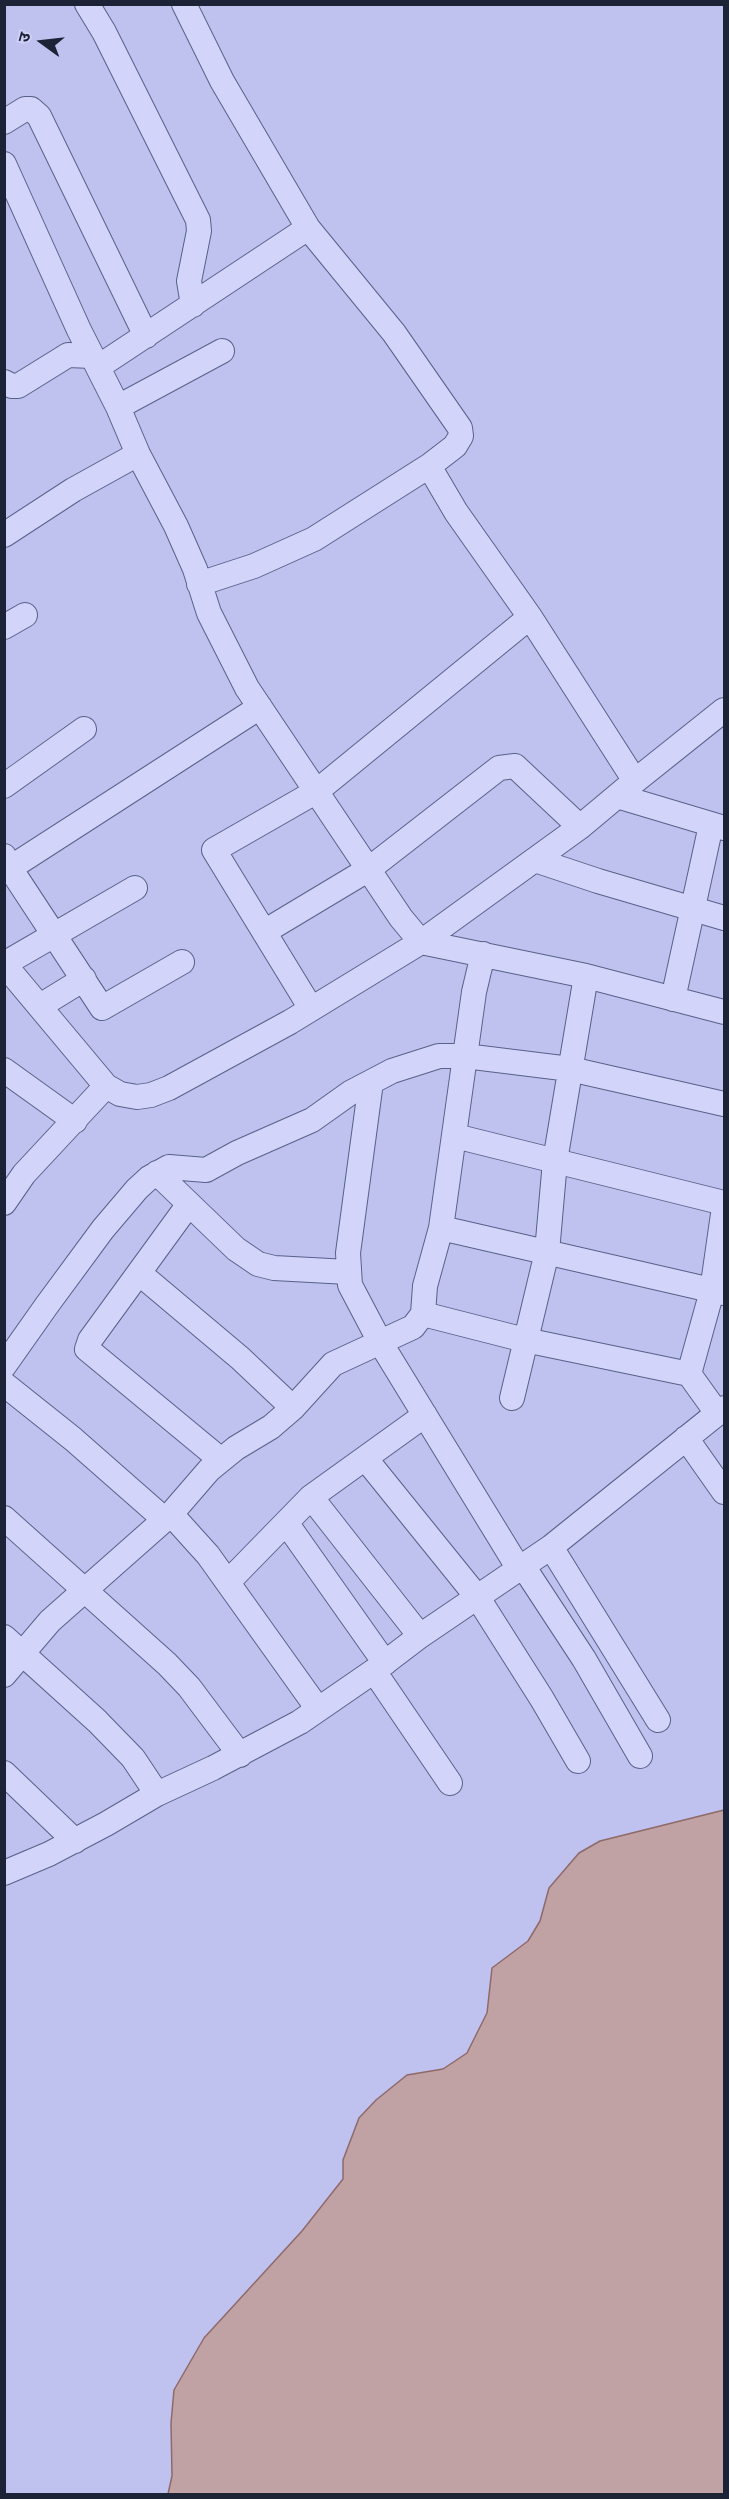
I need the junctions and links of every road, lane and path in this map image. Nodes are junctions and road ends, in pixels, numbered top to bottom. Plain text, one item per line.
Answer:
1 (87, 4) edge
2 (183, 4) edge
3 (4, 122) edge
4 (4, 164) edge
5 (308, 228) junction
6 (193, 305) junction
7 (146, 336) junction
8 (222, 351) dead end
9 (95, 361) junction
10 (4, 382) edge
11 (118, 407) junction
12 (138, 454) junction
13 (429, 465) junction
14 (4, 535) edge
15 (200, 584) junction
16 (25, 615) dead end
17 (530, 617) junction
18 (4, 627) edge
19 (260, 707) junction
20 (724, 710) edge
21 (84, 729) dead end
22 (4, 786) edge
23 (626, 788) junction
24 (317, 791) junction
25 (579, 827) junction
26 (718, 827) edge
27 (535, 860) junction
28 (6, 865) edge
29 (369, 869) junction
30 (135, 888) dead end
31 (693, 909) junction
32 (724, 918) edge
33 (264, 932) junction
34 (55, 934) junction
35 (420, 942) junction
36 (483, 954) junction
37 (182, 962) dead end
38 (4, 964) edge
39 (586, 976) junction
40 (84, 979) junction
41 (674, 999) junction
42 (40, 1006) junction
43 (310, 1007) junction
44 (724, 1012) edge
45 (465, 1056) junction
46 (570, 1069) junction
47 (4, 1070) edge
48 (371, 1082) junction
49 (106, 1086) junction
50 (724, 1104) edge
51 (75, 1121) junction
52 (455, 1136) junction
53 (555, 1161) junction
54 (157, 1173) junction
55 (4, 1203) edge
56 (189, 1203) junction
57 (724, 1203) edge
58 (724, 1208) edge
59 (441, 1228) junction
60 (547, 1252) junction
61 (348, 1272) junction
62 (139, 1273) junction
63 (718, 1292) edge
64 (423, 1314) junction
65 (525, 1340) junction
66 (380, 1342) junction
67 (4, 1366) edge
68 (689, 1374) junction
69 (4, 1384) edge
70 (512, 1398) dead end
71 (292, 1408) junction
72 (721, 1411) edge
73 (425, 1415) junction
74 (686, 1438) junction
75 (366, 1458) junction
76 (221, 1460) junction
77 (724, 1492) edge
78 (311, 1497) junction
79 (167, 1516) junction
80 (4, 1518) edge
81 (287, 1524) junction
82 (551, 1547) junction
83 (521, 1567) junction
84 (228, 1582) junction
85 (84, 1590) junction
86 (478, 1598) junction
87 (4, 1636) edge
88 (420, 1636) junction
89 (23, 1653) junction
90 (380, 1667) junction
91 (4, 1675) edge
92 (318, 1709) junction
93 (658, 1720) dead end
94 (240, 1755) junction
95 (640, 1756) dead end
96 (578, 1761) dead end
97 (4, 1773) edge
98 (450, 1783) dead end
99 (157, 1794) junction
100 (75, 1841) junction
101 (4, 1873) edge

1 - 6 street
2 - 5 street
3 - 7 street
4 - 9 street
5 - 6 street
5 - 13 street
6 - 7 street
7 - 9 street
8 - 11 street
9 - 10 street
9 - 11 street
11 - 12 street
12 - 14 street
12 - 15 street
13 - 15 street
13 - 17 street
15 - 19 street
16 - 18 street
17 - 23 street
17 - 24 street
19 - 24 street
19 - 28 street
20 - 23 street
21 - 22 street
23 - 25 street
23 - 26 street
24 - 29 street
24 - 33 street
25 - 27 street
25 - 29 street
26 - 31 street
27 - 31 street
27 - 35 street
28 - 34 street
29 - 33 street
29 - 35 street
30 - 34 street
31 - 32 street
31 - 41 street
33 - 43 street
34 - 38 street
34 - 40 street
35 - 36 street
35 - 43 street
36 - 39 street
36 - 45 street
37 - 40 street
38 - 42 street
39 - 41 street
39 - 46 street
40 - 42 street
41 - 44 street
42 - 49 street
43 - 49 street
45 - 46 street
45 - 48 street
45 - 52 street
46 - 50 street
46 - 53 street
47 - 51 street
48 - 54 street
48 - 61 street
49 - 51 street
51 - 55 street
52 - 53 street
52 - 59 street
53 - 57 street
53 - 60 street
54 - 56 street
54 - 67 street
56 - 61 street
56 - 62 street
58 - 63 street
59 - 60 street
59 - 64 street
60 - 63 street
60 - 65 street
61 - 66 street
62 - 71 street
62 - 76 street
63 - 68 street
64 - 65 street
64 - 66 street
65 - 68 street
65 - 70 street
66 - 71 street
66 - 73 street
68 - 72 street
69 - 79 street
71 - 76 street
72 - 74 street
73 - 75 street
73 - 83 street
74 - 77 street
74 - 82 street
75 - 78 street
75 - 86 street
76 - 79 street
78 - 81 street
78 - 88 street
79 - 84 street
79 - 85 street
80 - 85 street
81 - 84 street
81 - 90 street
82 - 83 street
82 - 93 street
83 - 86 street
83 - 95 street
84 - 92 street
85 - 89 street
85 - 94 street
86 - 88 street
86 - 96 street
87 - 89 street
88 - 90 street
89 - 91 street
89 - 99 street
90 - 92 street
90 - 98 street
92 - 94 street
94 - 99 street
97 - 100 street
99 - 100 street
100 - 101 street

